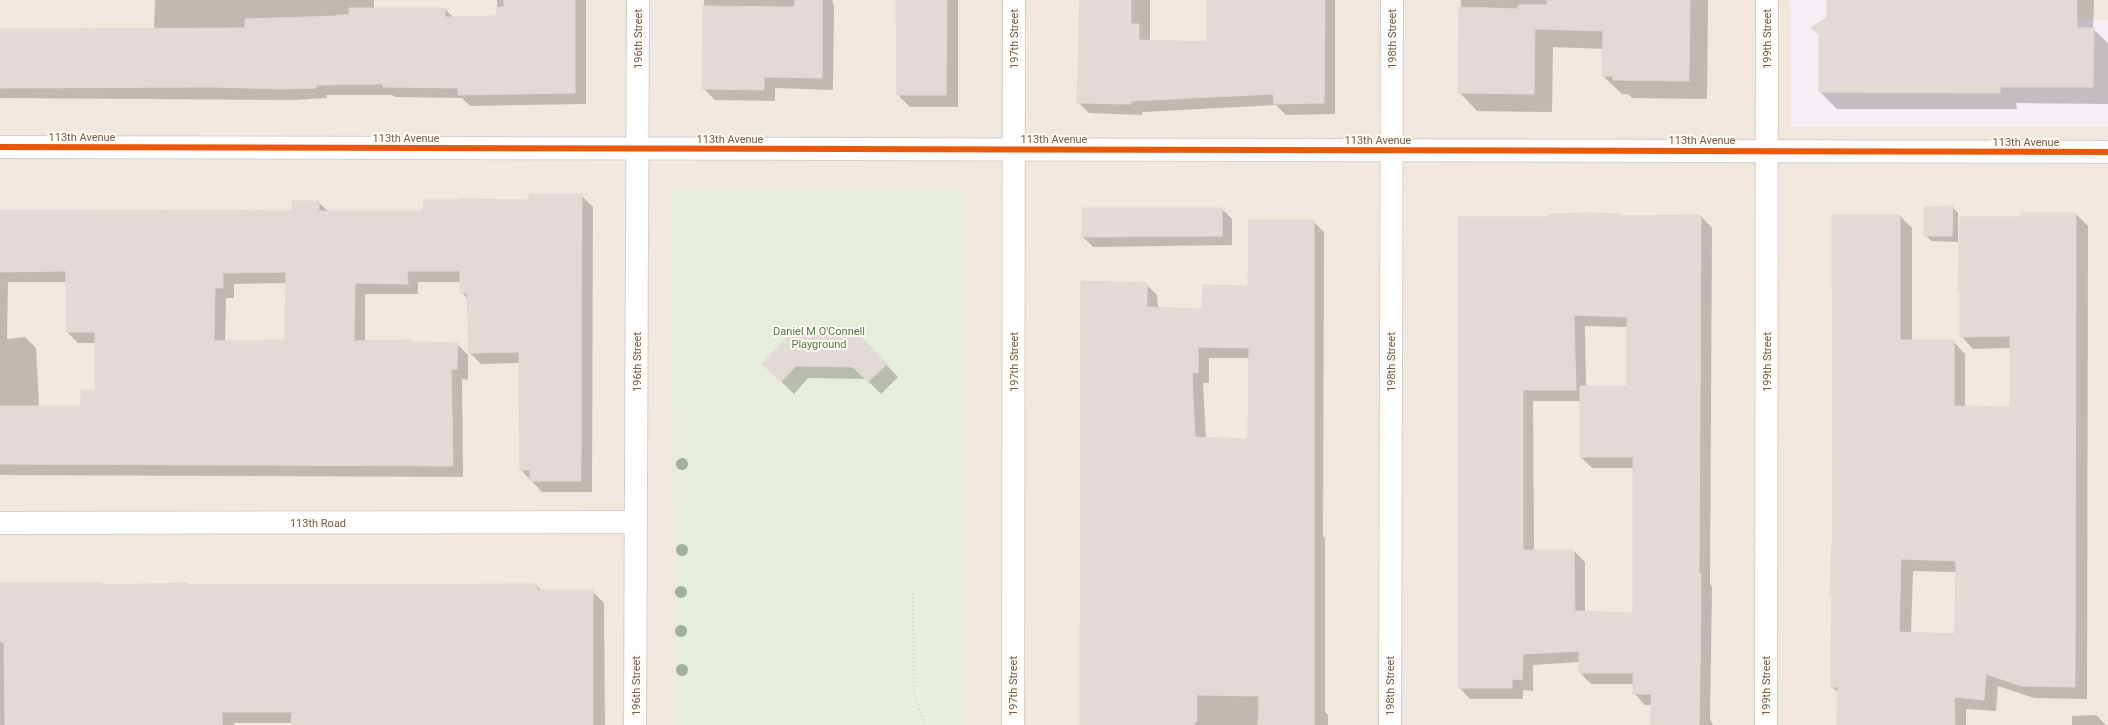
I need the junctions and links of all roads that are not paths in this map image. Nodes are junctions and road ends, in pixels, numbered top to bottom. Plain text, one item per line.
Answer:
1 (638, 0) edge
2 (1014, 0) edge
3 (1392, 0) edge
4 (1767, 0) edge
5 (0, 147) edge
6 (638, 149) junction
7 (1014, 150) junction
8 (1391, 150) junction
9 (1767, 150) junction
10 (2108, 152) edge
11 (636, 522) junction
12 (0, 523) edge
13 (636, 725) edge
14 (1013, 725) edge
15 (1390, 725) edge
16 (1766, 725) edge

1 - 6 street, 196th Street
2 - 7 street, 197th Street
3 - 8 street, 198th Street
4 - 9 street, 199th Street
5 - 6 street, 113th Avenue
6 - 7 street, 113th Avenue
6 - 11 street, 196th Street
7 - 8 street, 113th Avenue
7 - 14 street, 197th Street
8 - 9 street, 113th Avenue
8 - 15 street, 198th Street
9 - 10 street, 113th Avenue
9 - 16 street, 199th Street
11 - 12 street, 113th Road
11 - 13 street, 196th Street

